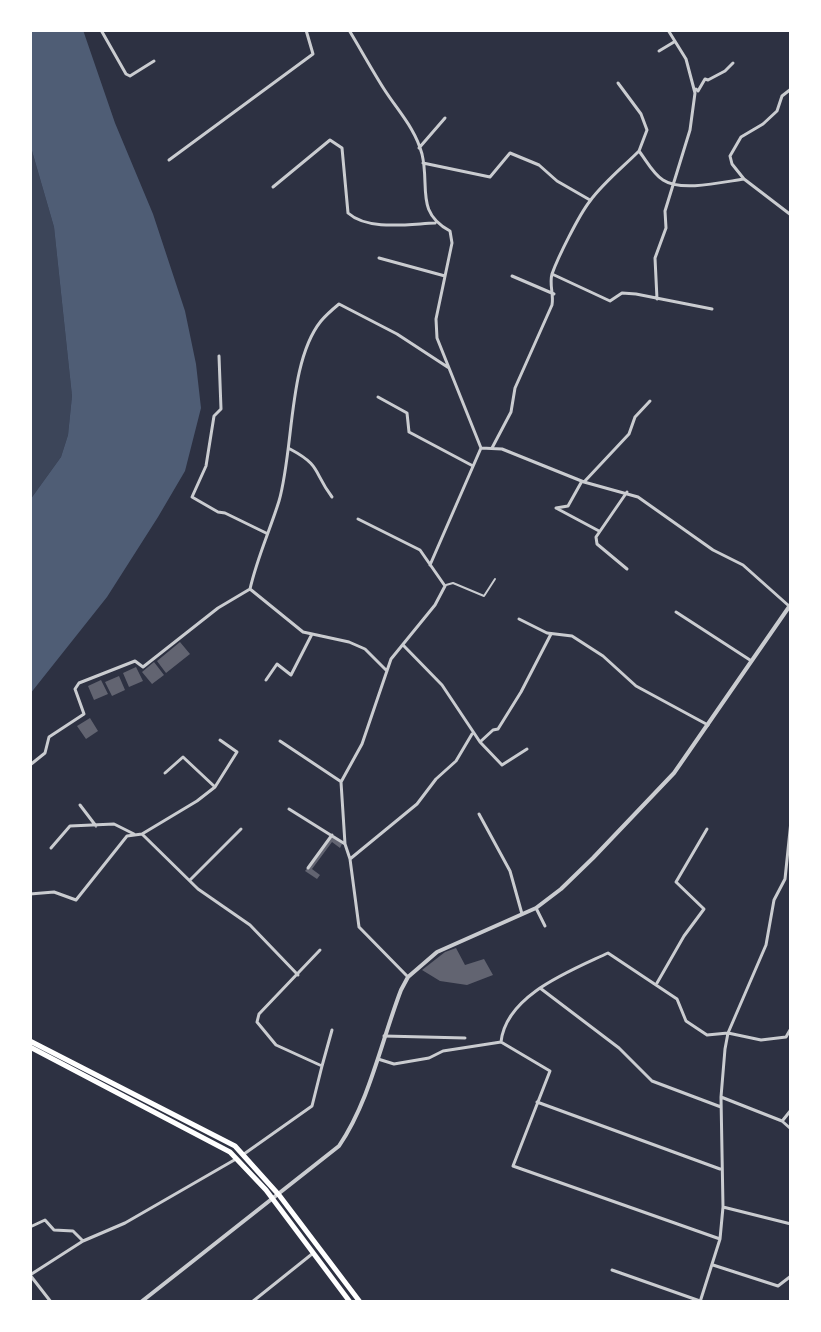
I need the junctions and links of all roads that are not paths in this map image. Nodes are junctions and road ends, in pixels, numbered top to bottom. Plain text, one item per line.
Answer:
1 (101, 30) edge
2 (306, 30) edge
3 (349, 30) edge
4 (668, 30) edge
5 (674, 42) junction
6 (659, 51) dead end
7 (154, 61) dead end
8 (733, 63) dead end
9 (618, 83) dead end
10 (694, 86) junction
11 (791, 89) edge
12 (445, 118) dead end
13 (419, 148) junction
14 (639, 151) junction
15 (169, 160) dead end
16 (423, 163) junction
17 (744, 179) junction
18 (674, 185) junction
19 (273, 187) dead end
20 (590, 200) junction
21 (791, 215) edge
22 (435, 223) junction
23 (379, 258) dead end
24 (552, 274) junction
25 (445, 276) junction
26 (512, 276) dead end
27 (554, 294) junction
28 (657, 299) junction
29 (712, 309) dead end
30 (219, 356) dead end
31 (449, 368) junction
32 (378, 397) dead end
33 (650, 401) dead end
34 (481, 448) junction
35 (492, 448) junction
36 (290, 449) junction
37 (473, 466) junction
38 (583, 482) junction
39 (627, 492) junction
40 (332, 497) dead end
41 (358, 519) dead end
42 (600, 532) junction
43 (266, 533) junction
44 (430, 565) junction
45 (627, 569) dead end
46 (495, 579) dead end
47 (445, 586) junction
48 (250, 589) junction
49 (790, 605) edge
50 (676, 612) dead end
51 (791, 612) edge
52 (519, 619) dead end
53 (312, 634) junction
54 (551, 634) junction
55 (403, 645) junction
56 (750, 660) junction
57 (387, 671) junction
58 (266, 680) dead end
59 (709, 725) junction
60 (473, 732) junction
61 (220, 740) dead end
62 (280, 741) dead end
63 (480, 742) junction
64 (527, 749) dead end
65 (30, 765) edge
66 (165, 773) dead end
67 (341, 782) junction
68 (215, 787) junction
69 (80, 805) dead end
70 (289, 809) dead end
71 (479, 814) dead end
72 (791, 821) edge
73 (96, 826) junction
74 (241, 829) dead end
75 (707, 829) dead end
76 (134, 834) junction
77 (142, 834) junction
78 (332, 835) junction
79 (345, 844) junction
80 (51, 848) dead end
81 (350, 859) junction
82 (308, 868) dead end
83 (190, 880) junction
84 (30, 894) edge
85 (536, 908) junction
86 (522, 914) junction
87 (545, 926) dead end
88 (320, 950) dead end
89 (298, 975) junction
90 (408, 977) junction
91 (657, 983) junction
92 (540, 988) junction
93 (332, 1030) dead end
94 (790, 1030) edge
95 (728, 1033) junction
96 (384, 1036) junction
97 (465, 1038) dead end
98 (30, 1041) edge
99 (501, 1042) junction
100 (30, 1047) edge
101 (38, 1051) junction
102 (30, 1057) edge
103 (378, 1059) junction
104 (322, 1066) junction
105 (721, 1097) junction
106 (537, 1102) junction
107 (721, 1107) junction
108 (791, 1110) edge
109 (782, 1121) junction
110 (791, 1129) edge
111 (244, 1154) junction
112 (238, 1158) junction
113 (720, 1169) junction
114 (279, 1195) junction
115 (272, 1199) junction
116 (723, 1207) junction
117 (791, 1224) edge
118 (30, 1227) edge
119 (720, 1239) junction
120 (83, 1241) junction
121 (313, 1253) junction
122 (712, 1265) junction
123 (612, 1270) dead end
124 (30, 1275) edge
125 (791, 1276) edge
126 (347, 1301) edge
127 (700, 1301) edge
128 (51, 1302) edge
129 (141, 1302) edge
130 (252, 1302) edge
131 (360, 1302) edge

1 - 7 street
2 - 15 street
3 - 13 street
4 - 5 street
5 - 6 street
5 - 10 street
8 - 10 street
9 - 14 street
10 - 18 street
11 - 17 street
12 - 13 street
13 - 16 street
14 - 18 street
14 - 20 street
16 - 20 street
16 - 22 street
17 - 18 street
17 - 21 street
18 - 28 street
19 - 22 street
20 - 24 street
22 - 25 street
23 - 25 street
24 - 27 street
24 - 28 street
25 - 31 street
26 - 27 street
27 - 35 street
28 - 29 street
30 - 43 street
31 - 34 street
31 - 36 street
32 - 37 street
33 - 38 street
34 - 35 street
34 - 37 street
35 - 38 street
36 - 40 street
36 - 43 street
37 - 44 street
38 - 39 street
38 - 42 street
39 - 42 street
39 - 49 street
41 - 44 street
42 - 45 street
43 - 48 street
44 - 47 street
46 - 47 street
47 - 55 street
48 - 53 street
48 - 65 street
49 - 51 street
49 - 56 street
50 - 56 street
52 - 54 street
53 - 57 street
53 - 58 street
54 - 59 street
54 - 63 street
55 - 57 street
55 - 60 street
56 - 59 street
57 - 67 street
59 - 85 street
60 - 63 street
60 - 81 street
61 - 68 street
62 - 67 street
63 - 64 street
66 - 68 street
67 - 79 street
68 - 77 street
69 - 73 street
70 - 78 street
71 - 86 street
72 - 95 street
73 - 76 street
73 - 80 street
74 - 83 street
75 - 91 street
76 - 77 street
76 - 84 street
77 - 83 street
78 - 79 street
78 - 82 street
79 - 81 street
81 - 90 street
83 - 89 street
85 - 86 street
85 - 87 street
86 - 90 street
88 - 89 street
89 - 104 street
90 - 96 street
91 - 92 street
91 - 95 street
92 - 99 street
92 - 107 street
93 - 104 street
94 - 95 street
95 - 105 street
96 - 97 street
96 - 103 street
98 - 111 highway
99 - 103 street
99 - 106 street
100 - 101 highway
101 - 102 street
101 - 112 highway
103 - 114 street
104 - 111 street
105 - 107 street
105 - 109 street
106 - 113 street
106 - 119 street
107 - 113 street
108 - 109 street
109 - 110 street
111 - 114 highway
112 - 115 highway
112 - 120 street
113 - 116 street
114 - 115 street
114 - 131 highway
115 - 121 highway
115 - 129 street
116 - 117 street
116 - 119 street
118 - 120 street
119 - 122 street
120 - 124 street
121 - 126 highway
121 - 130 street
122 - 125 street
122 - 127 street
123 - 127 street
124 - 128 street

